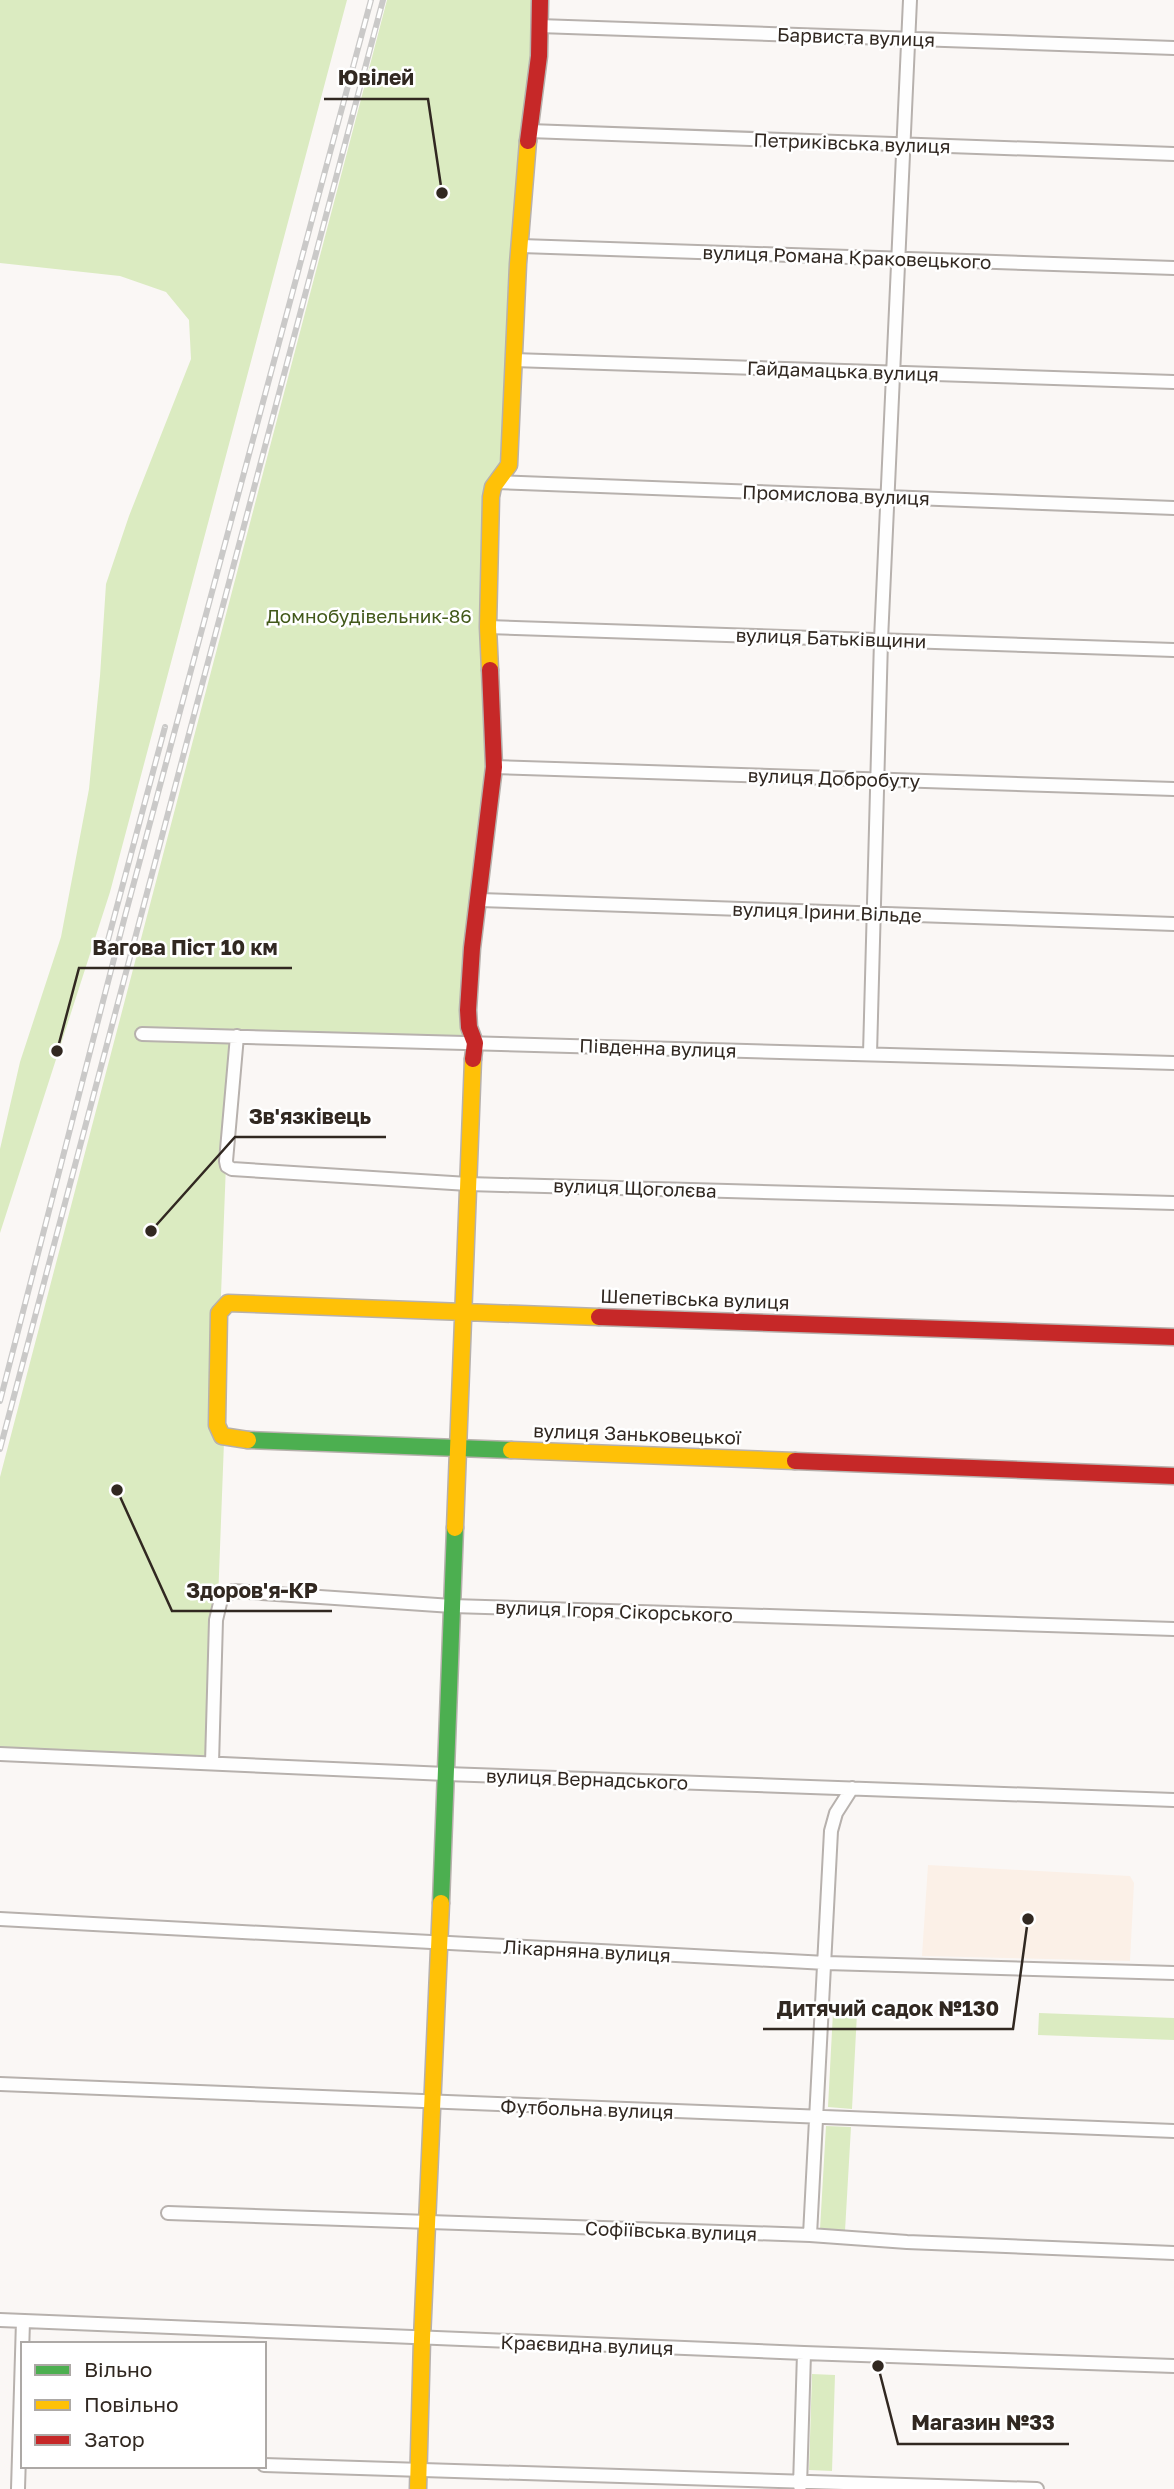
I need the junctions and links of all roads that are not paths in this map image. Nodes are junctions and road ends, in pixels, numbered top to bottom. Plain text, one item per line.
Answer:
1 (540, 0) edge
2 (910, 0) edge
3 (539, 26) junction
4 (909, 38) junction
5 (1174, 48) edge
6 (529, 131) junction
7 (904, 144) junction
8 (1174, 154) edge
9 (520, 246) junction
10 (898, 259) junction
11 (1174, 268) edge
12 (513, 360) junction
13 (892, 373) junction
14 (1174, 382) edge
15 (498, 482) junction
16 (887, 497) junction
17 (1174, 508) edge
18 (488, 627) junction
19 (881, 640) junction
20 (1174, 650) edge
21 (494, 767) junction
22 (877, 779) junction
23 (1174, 789) edge
24 (480, 900) junction
25 (873, 914) junction
26 (1174, 924) edge
27 (142, 1034) dead end
28 (237, 1036) junction
29 (475, 1043) junction
30 (870, 1054) junction
31 (1174, 1063) edge
32 (468, 1184) junction
33 (1174, 1203) edge
34 (463, 1312) junction
35 (219, 1313) joint
36 (1174, 1337) edge
37 (457, 1448) junction
38 (1174, 1476) edge
39 (452, 1606) junction
40 (1174, 1629) edge
41 (0, 1755) edge
42 (212, 1763) junction
43 (446, 1774) junction
44 (852, 1788) junction
45 (1174, 1800) edge
46 (0, 1919) edge
47 (438, 1944) junction
48 (826, 1963) junction
49 (1174, 1973) edge
50 (0, 2084) edge
51 (433, 2103) junction
52 (818, 2118) junction
53 (1174, 2131) edge
54 (167, 2213) dead end
55 (428, 2222) junction
56 (810, 2235) junction
57 (1174, 2253) edge
58 (0, 2320) edge
59 (23, 2321) junction
60 (422, 2339) junction
61 (23, 2342) edge
62 (804, 2354) junction
63 (1174, 2366) edge
64 (21, 2457) edge
65 (266, 2465) edge
66 (419, 2470) junction
67 (800, 2485) edge
68 (18, 2489) edge
69 (418, 2489) edge
70 (1037, 2489) edge

1 - 3 street
2 - 4 street
3 - 4 street, Барвиста вулиця
3 - 6 street
4 - 5 street, Барвиста вулиця
4 - 7 street
6 - 7 street, Петриківська вулиця
6 - 9 street
7 - 8 street, Петриківська вулиця
7 - 10 street
9 - 10 street, вулиця Романа Краковецького
9 - 12 street
10 - 11 street, вулиця Романа Краковецького
10 - 13 street
12 - 13 street, Гайдамацька вулиця
12 - 15 street
13 - 14 street, Гайдамацька вулиця
13 - 16 street
15 - 16 street, Промислова вулиця
15 - 18 street
16 - 17 street, Промислова вулиця
16 - 19 street
18 - 19 street, вулиця Батьківщини
18 - 21 street
19 - 20 street, вулиця Батьківщини
19 - 22 street
21 - 22 street, вулиця Добробуту
21 - 24 street
22 - 23 street, вулиця Добробуту
22 - 25 street
24 - 25 street, вулиця Ірини Вільде
24 - 29 street
25 - 26 street, вулиця Ірини Вільде
25 - 30 street
27 - 28 street, Південна вулиця
28 - 29 street, Південна вулиця
28 - 32 street, вулиця Щоголєва
29 - 30 street, Південна вулиця
29 - 32 street
30 - 31 street, Південна вулиця
32 - 33 street, вулиця Щоголєва
32 - 34 street
34 - 35 street, Шепетівська вулиця
34 - 36 street, Шепетівська вулиця
34 - 37 street
35 - 37 street, вулиця Заньковецької
37 - 38 street, вулиця Заньковецької
37 - 39 street
39 - 40 street, вулиця Ігоря Сікорського
39 - 42 street, вулиця Ігоря Сікорського
39 - 43 street
41 - 42 street, вулиця Вернадського
42 - 43 street, вулиця Вернадського
43 - 44 street, вулиця Вернадського
43 - 47 street
44 - 45 street, вулиця Вернадського
44 - 48 street
46 - 47 street, Лікарняна вулиця
47 - 48 street, Лікарняна вулиця
47 - 51 street
48 - 49 street, Лікарняна вулиця
48 - 52 street
50 - 51 street, Футбольна вулиця
51 - 52 street, Футбольна вулиця
51 - 55 street
52 - 53 street, Футбольна вулиця
52 - 56 street
54 - 55 street, Софіївська вулиця
55 - 56 street, Софіївська вулиця
55 - 60 street
56 - 57 street, Софіївська вулиця
58 - 59 street, Краєвидна вулиця
59 - 60 street, Краєвидна вулиця
59 - 61 street
60 - 62 street, Краєвидна вулиця
60 - 66 street
62 - 63 street, Краєвидна вулиця
62 - 67 street
64 - 68 street
65 - 66 street
66 - 67 street
66 - 69 street
67 - 70 street

